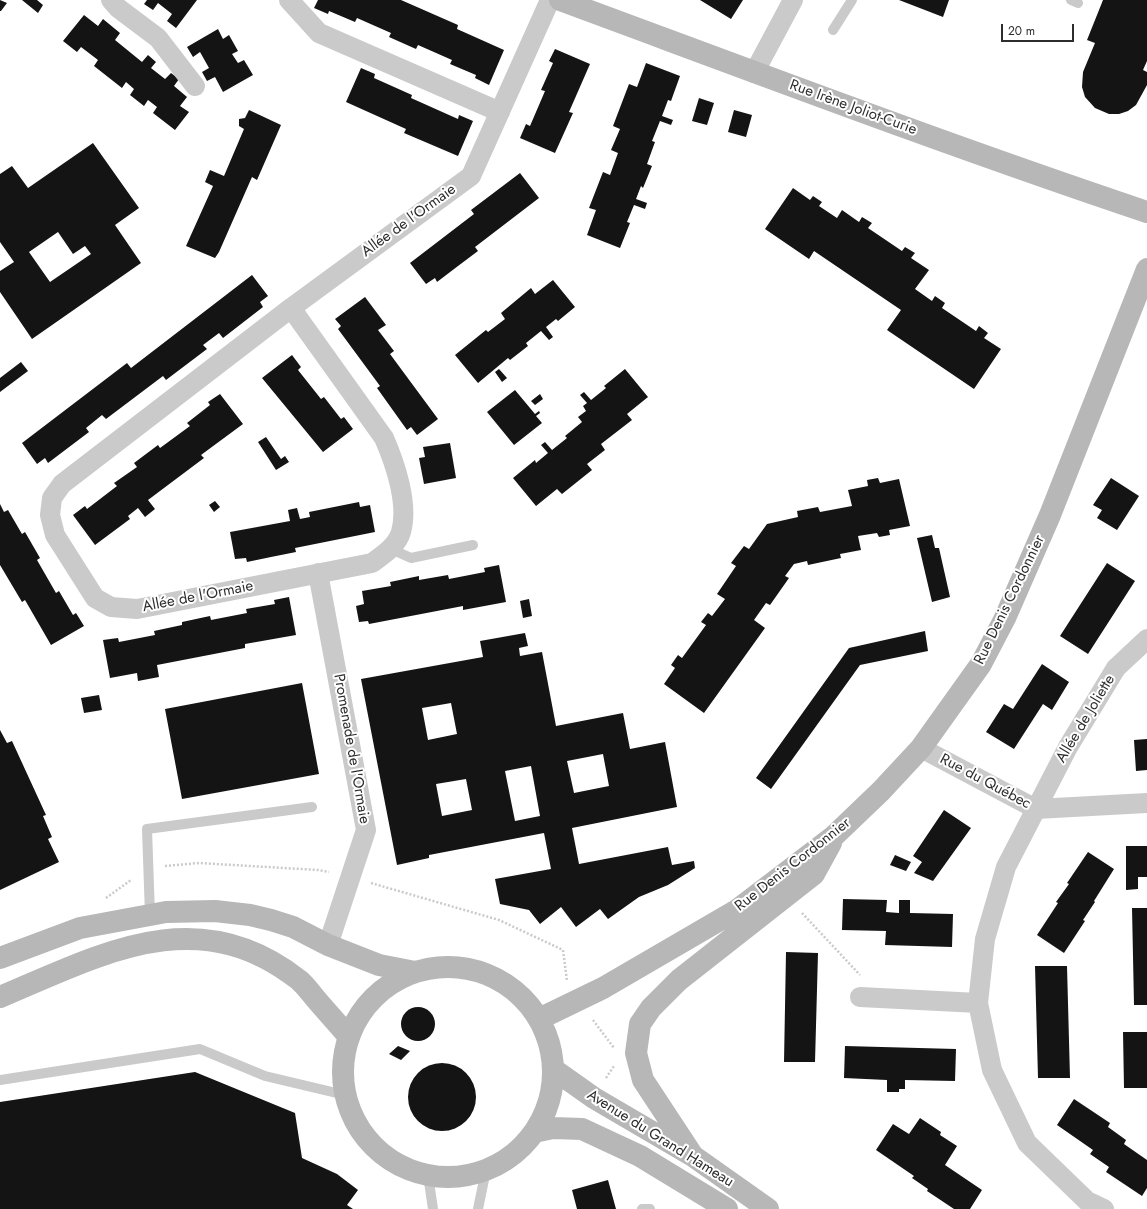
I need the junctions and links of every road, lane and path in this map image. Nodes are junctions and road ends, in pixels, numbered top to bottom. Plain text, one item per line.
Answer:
1 (111, 0) edge
2 (289, 0) edge
3 (550, 0) edge
4 (560, 0) edge
5 (793, 0) edge
6 (852, 0) edge
7 (833, 30) dead end
8 (754, 72) junction
9 (195, 86) dead end
10 (500, 112) junction
11 (1147, 212) edge
12 (1147, 269) edge
13 (291, 308) junction
14 (473, 545) dead end
15 (390, 549) junction
16 (318, 573) junction
17 (1147, 639) edge
18 (921, 748) junction
19 (1147, 803) edge
20 (312, 807) dead end
21 (1036, 809) junction
22 (834, 836) junction
23 (799, 910) dead end
24 (150, 915) junction
25 (328, 945) junction
26 (0, 958) edge
27 (415, 972) junction
28 (566, 972) dead end
29 (567, 982) dead end
30 (0, 997) edge
31 (860, 997) joint
32 (978, 1003) junction
33 (590, 1016) dead end
34 (539, 1018) junction
35 (349, 1037) junction
36 (616, 1050) dead end
37 (617, 1060) dead end
38 (553, 1069) junction
39 (0, 1080) edge
40 (603, 1084) dead end
41 (345, 1095) junction
42 (534, 1132) junction
43 (693, 1156) junction
44 (486, 1170) junction
45 (428, 1175) junction
46 (433, 1209) edge
47 (478, 1209) edge
48 (642, 1209) edge
49 (650, 1209) edge
50 (727, 1209) edge
51 (768, 1209) edge
52 (1104, 1209) edge

1 - 9 street
2 - 10 street
3 - 10 street, Allée de l'Ormaie
4 - 8 street, Rue Irène Joliot-Curie
5 - 8 street
6 - 7 lane
8 - 11 street, Rue Irène Joliot-Curie
10 - 13 street, Allée de l'Ormaie
12 - 18 street, Rue Denis Cordonnier
13 - 15 street, Allée de l'Ormaie
13 - 16 street, Allée de l'Ormaie
14 - 15 lane
15 - 16 street, Allée de l'Ormaie
16 - 25 street, Promenade de l'Ormaie
17 - 21 street, Allée de Joliette
18 - 21 street, Rue du Québec
18 - 22 street, Rue Denis Cordonnier
19 - 21 street, Rue du Québec
20 - 24 lane
21 - 32 street, Allée de Joliette
22 - 34 street, Rue Denis Cordonnier
22 - 43 street
23 - 31 path
24 - 25 street
24 - 26 street
25 - 27 street
27 - 34 street
27 - 35 street
28 - 29 path
30 - 35 street
31 - 32 street
32 - 52 street, Allée de Joliette
33 - 36 path
34 - 38 street
35 - 41 street
37 - 40 path
38 - 42 street
38 - 43 street, Avenue du Grand Hameau
39 - 41 lane
41 - 45 street
42 - 44 street
42 - 50 street, Avenue du Grand Hameau
43 - 51 street, Avenue du Grand Hameau
44 - 45 street
44 - 47 lane
45 - 46 lane
48 - 49 lane

